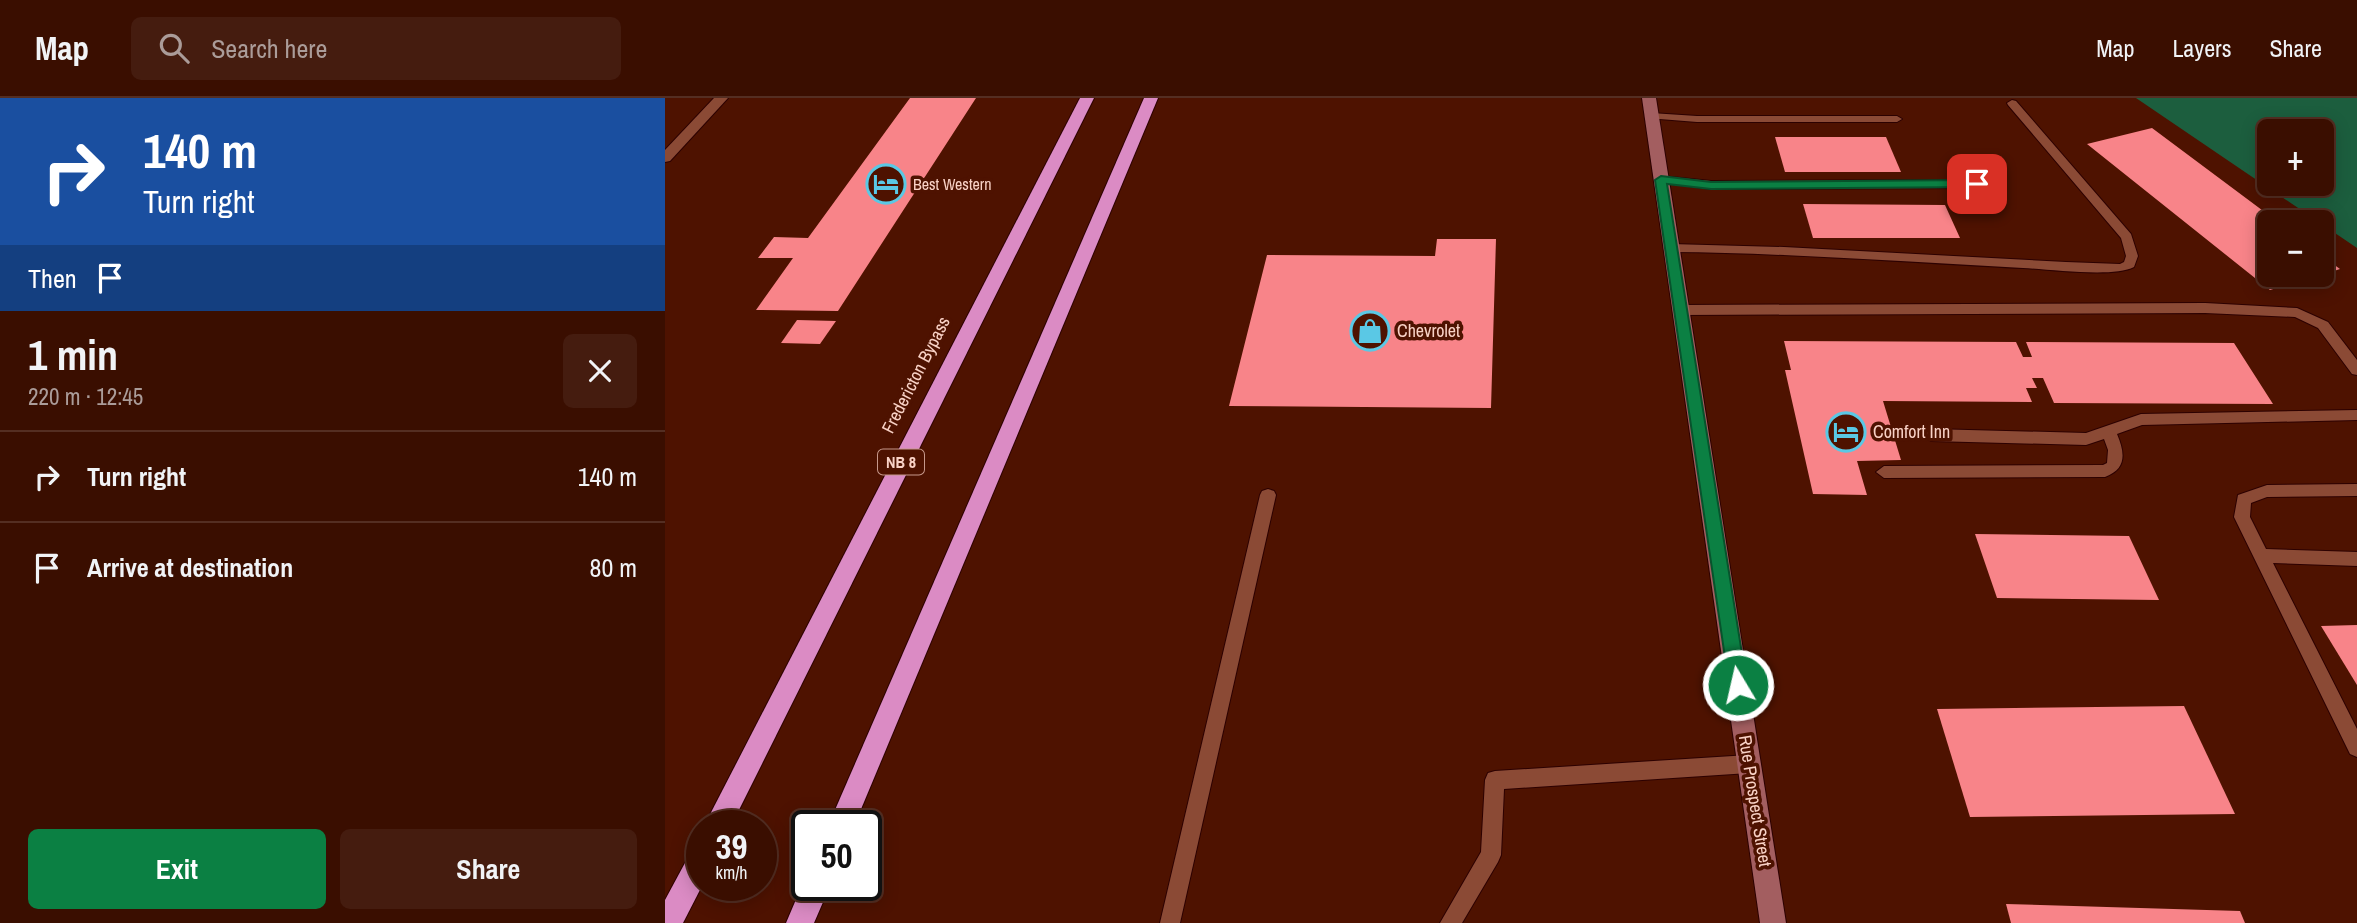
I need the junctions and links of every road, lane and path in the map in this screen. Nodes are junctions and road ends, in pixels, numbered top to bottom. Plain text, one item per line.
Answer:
1 (721, 98) edge
2 (1087, 98) edge
3 (1151, 98) edge
4 (2012, 103) dead end
5 (1650, 107) edge
6 (1897, 119) dead end
7 (665, 158) edge
8 (1661, 180) junction
9 (1977, 184) dead end
10 (1671, 248) junction
11 (1681, 310) junction
12 (2357, 370) edge
13 (2357, 415) edge
14 (2108, 431) junction
15 (1931, 435) dead end
16 (1884, 472) dead end
17 (2357, 490) edge
18 (1268, 495) dead end
19 (2260, 556) junction
20 (2357, 559) edge
21 (2357, 748) edge
22 (1749, 764) junction
23 (725, 810) edge
24 (848, 810) edge
25 (686, 888) edge
26 (809, 901) edge
27 (668, 923) edge
28 (800, 923) edge
29 (1170, 923) edge
30 (1450, 923) edge
31 (1773, 923) edge

1 - 7 street
2 - 23 highway, Fredericton Bypass / NB 8
3 - 24 highway
4 - 10 lane
5 - 6 lane
5 - 8 main road, Rue Prospect Street
8 - 9 lane
8 - 10 main road, Rue Prospect Street
10 - 11 main road, Rue Prospect Street
11 - 12 lane
11 - 22 main road, Rue Prospect Street
13 - 14 lane
14 - 15 lane
14 - 16 lane
17 - 19 lane
18 - 29 lane
19 - 20 lane
19 - 21 lane
22 - 30 lane
22 - 31 main road, Rue Prospect Street
25 - 27 highway
26 - 28 highway

